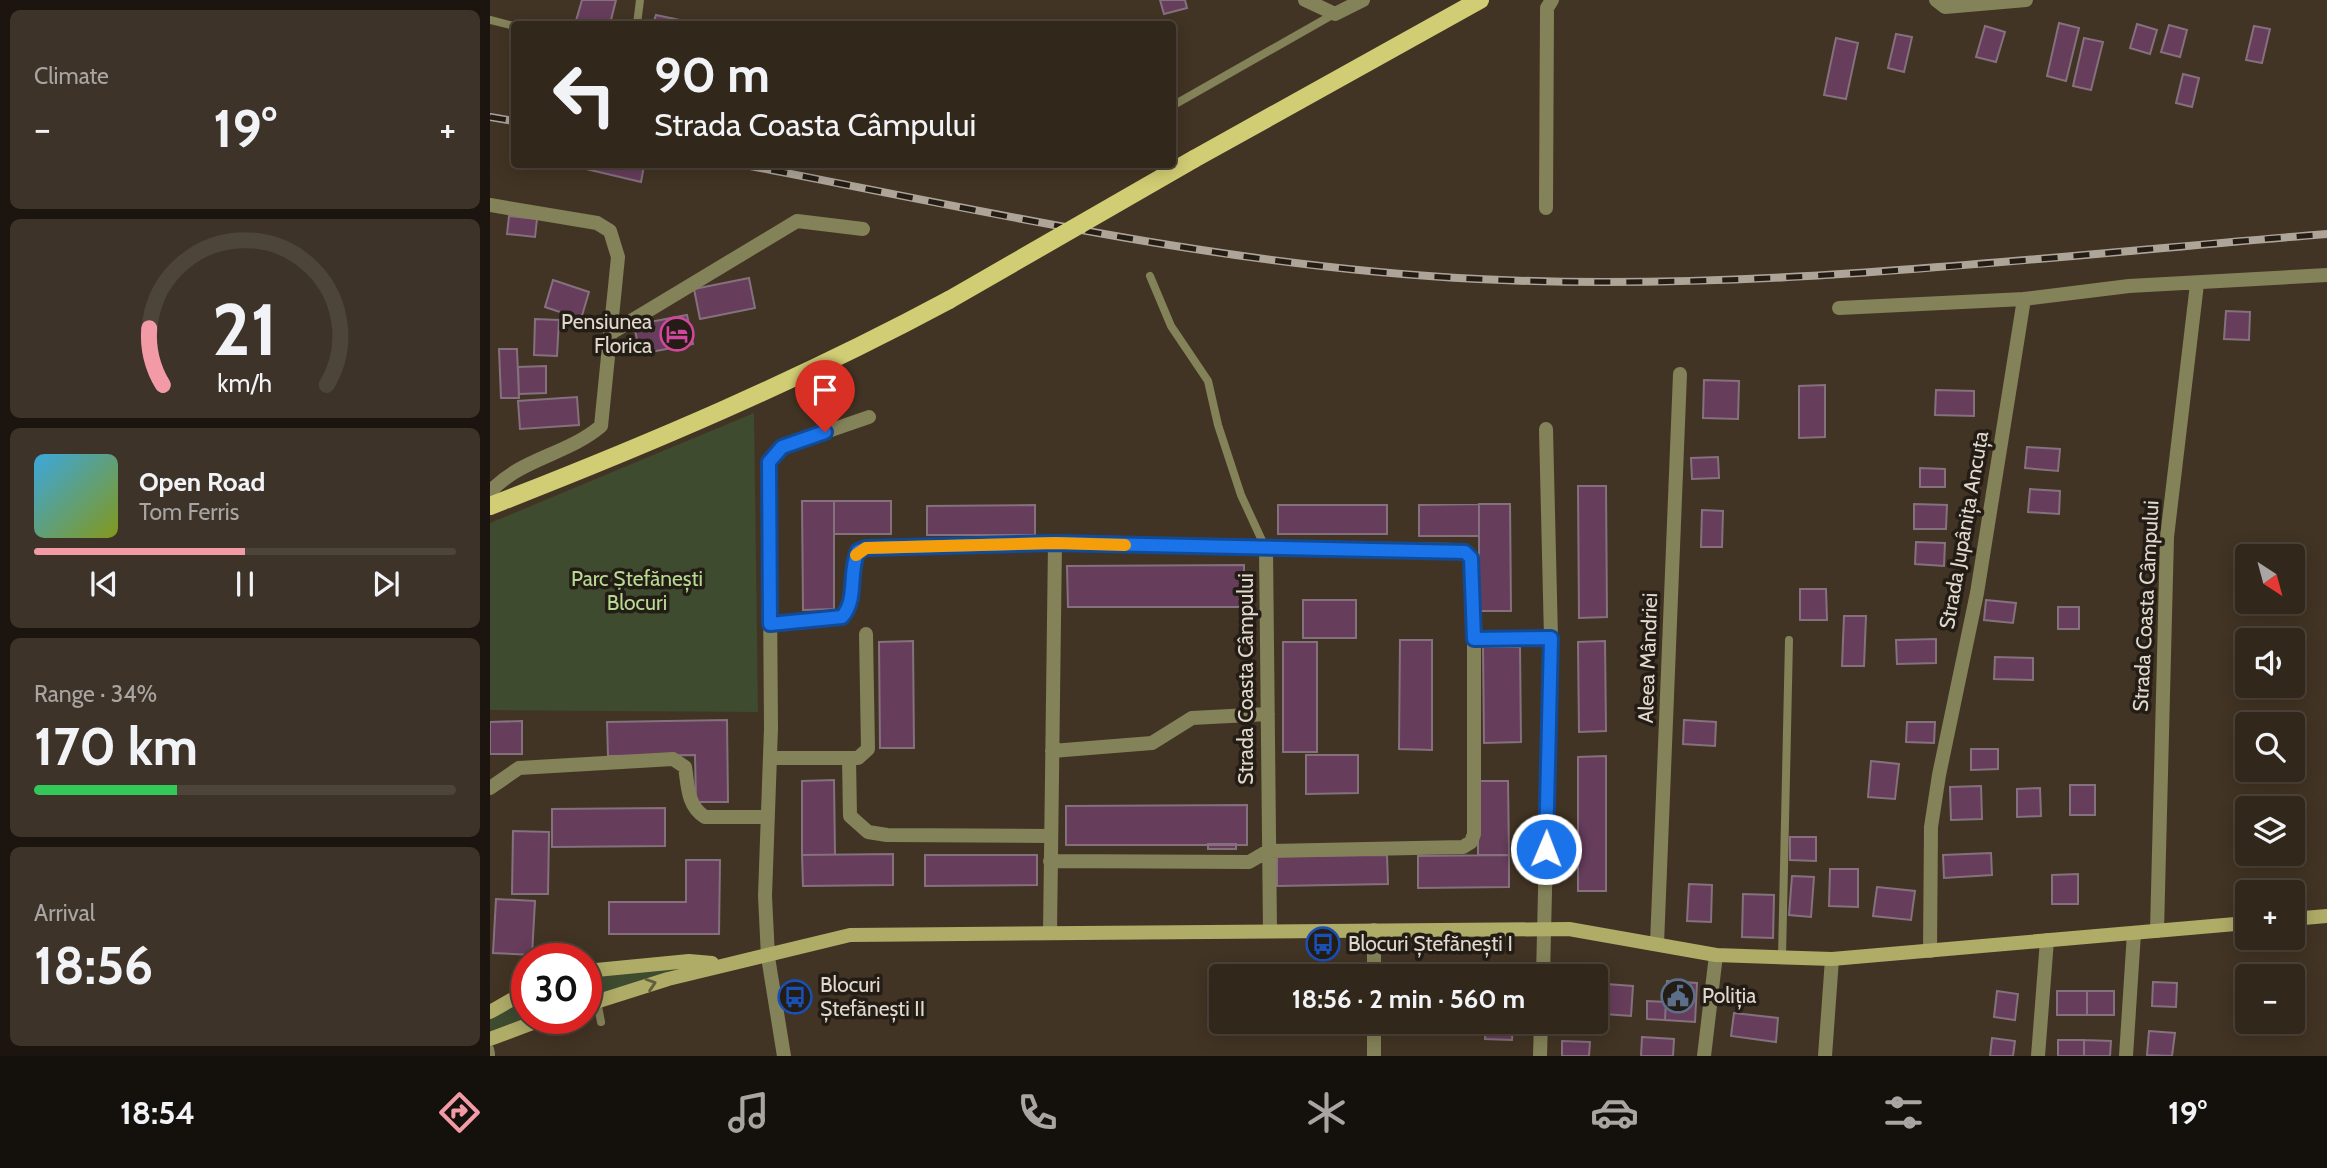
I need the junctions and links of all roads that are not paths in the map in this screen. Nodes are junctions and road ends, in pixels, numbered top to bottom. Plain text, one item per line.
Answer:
1 (640, 0) edge
2 (1305, 0) edge
3 (1323, 0) edge
4 (1363, 0) edge
5 (1480, 0) edge
6 (1552, 0) edge
7 (1936, 0) edge
8 (2026, 0) edge
9 (1335, 14) junction
10 (490, 20) edge
11 (637, 21) edge
12 (511, 25) edge
13 (1176, 104) edge
14 (490, 205) edge
15 (1546, 208) dead end
16 (863, 229) dead end
17 (2327, 275) edge
18 (1150, 276) dead end
19 (2197, 284) junction
20 (2024, 299) junction
21 (1839, 308) dead end
22 (611, 333) junction
23 (1680, 374) dead end
24 (869, 417) dead end
25 (1546, 429) dead end
26 (490, 492) edge
27 (490, 506) edge
28 (1055, 543) junction
29 (1266, 549) junction
30 (770, 624) junction
31 (866, 634) dead end
32 (1551, 638) junction
33 (1474, 639) junction
34 (1789, 640) dead end
35 (1268, 714) junction
36 (1052, 751) junction
37 (770, 758) junction
38 (849, 758) junction
39 (490, 788) edge
40 (768, 817) junction
41 (1050, 836) junction
42 (1268, 851) junction
43 (1050, 861) junction
44 (2327, 916) edge
45 (2305, 918) edge
46 (2235, 924) edge
47 (1545, 929) junction
48 (1374, 930) junction
49 (2157, 930) junction
50 (1270, 931) junction
51 (1050, 933) junction
52 (2134, 933) junction
53 (2048, 940) junction
54 (1657, 944) junction
55 (1930, 951) junction
56 (1716, 955) junction
57 (768, 957) junction
58 (1783, 957) junction
59 (1832, 959) junction
60 (724, 964) junction
61 (1374, 964) edge
62 (1544, 964) edge
63 (602, 969) edge
64 (511, 1000) edge
65 (602, 1000) edge
66 (490, 1012) edge
67 (515, 1034) edge
68 (1374, 1034) edge
69 (1541, 1034) edge
70 (490, 1047) edge
71 (784, 1056) edge
72 (1374, 1056) edge
73 (1540, 1056) edge
74 (1704, 1056) edge
75 (1825, 1056) edge
76 (2038, 1056) edge
77 (2126, 1056) edge

1 - 11 lane
2 - 9 street
3 - 9 street
4 - 9 street
5 - 27 main road, bridge
6 - 15 street
7 - 8 street
9 - 13 lane
10 - 12 lane
14 - 22 street
16 - 22 street
17 - 19 street
18 - 29 lane
19 - 20 street
19 - 49 street, Strada Coasta Câmpului
20 - 21 street
20 - 55 street, Strada Jupânița Ancuța
22 - 26 street
23 - 54 street, Aleea Mândriei
24 - 30 street
25 - 32 street
28 - 29 street, Strada Coasta Câmpului
28 - 30 street, Strada Coasta Câmpului
28 - 36 street
29 - 33 street
29 - 35 street, Strada Coasta Câmpului
30 - 37 street
31 - 38 street
32 - 33 street
32 - 47 street
33 - 42 street
34 - 58 lane
35 - 36 street
35 - 42 street, Strada Coasta Câmpului
36 - 41 street
37 - 38 street
37 - 40 street
38 - 41 street
39 - 40 street
40 - 57 street
41 - 43 street
42 - 43 street
42 - 50 street, Strada Coasta Câmpului
43 - 51 street
44 - 45 street
46 - 49 street
47 - 48 street
47 - 54 street
47 - 62 street
48 - 50 street
48 - 61 street
49 - 52 street
50 - 51 street
51 - 57 street
52 - 53 street
52 - 77 street
53 - 55 street
53 - 76 street
54 - 56 street
55 - 59 street
56 - 58 street
56 - 74 street
57 - 60 street
57 - 71 street
58 - 59 street
59 - 75 street
60 - 63 street
65 -> 60 street
64 - 66 street
67 - 70 street
68 - 72 street
69 - 73 street

